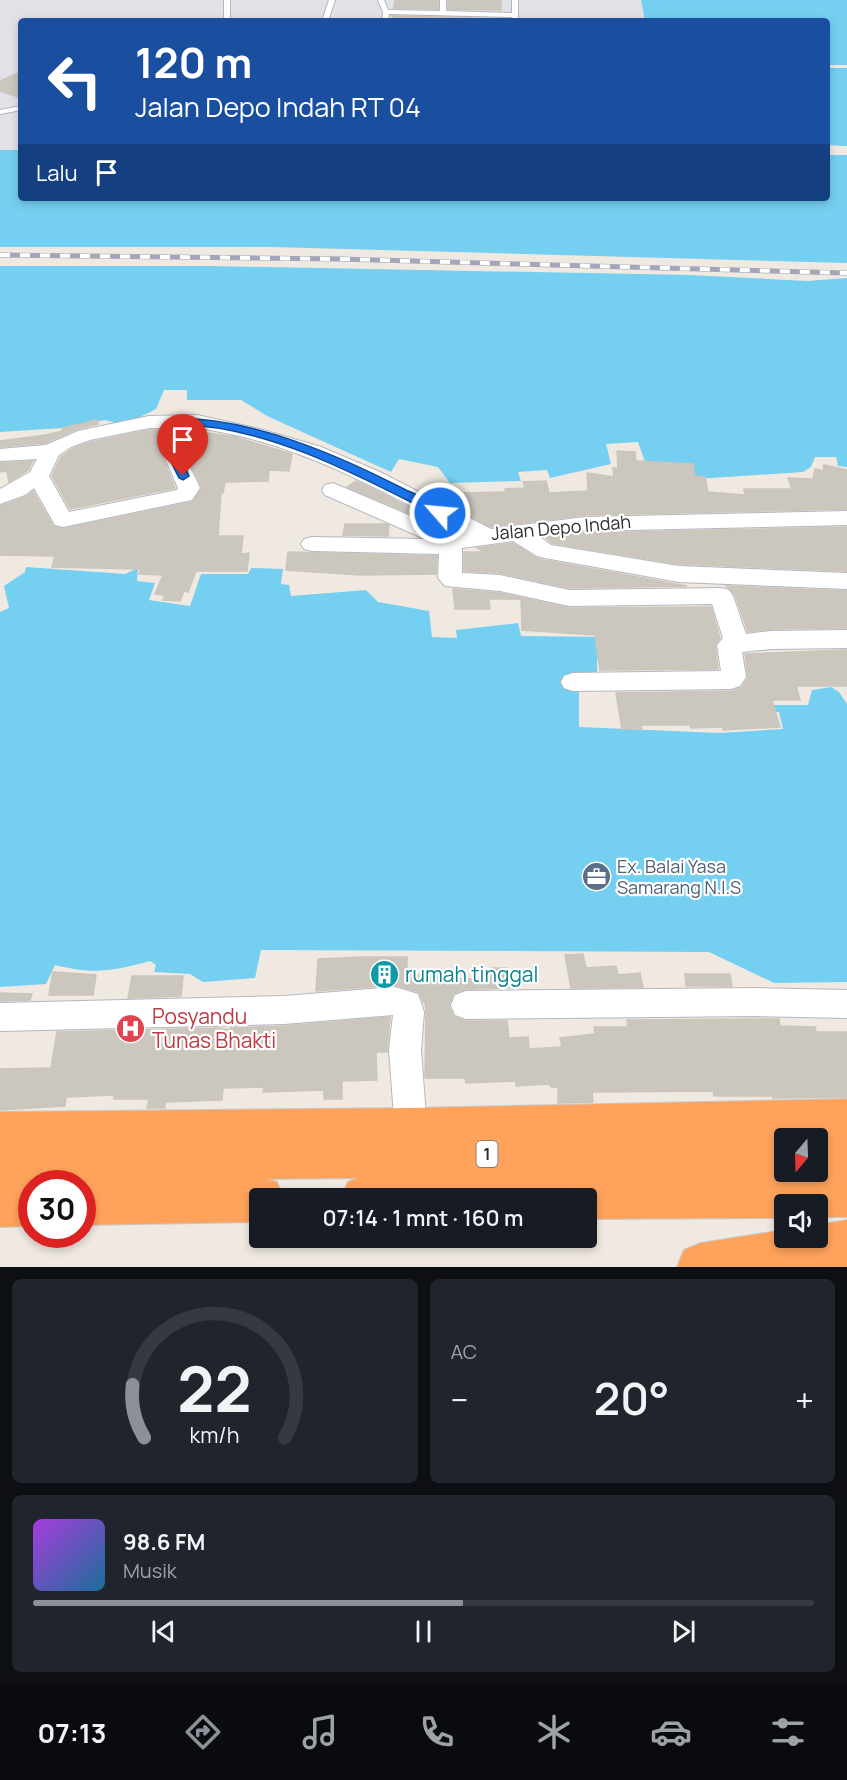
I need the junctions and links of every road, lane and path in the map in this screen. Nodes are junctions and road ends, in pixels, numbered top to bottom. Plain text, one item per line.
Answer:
1 (227, 0) edge
2 (332, 0) edge
3 (381, 0) edge
4 (443, 0) edge
5 (515, 0) edge
6 (386, 12) junction
7 (443, 12) junction
8 (227, 18) edge
9 (326, 18) edge
10 (385, 18) edge
11 (515, 18) edge
12 (18, 109) edge
13 (0, 112) edge
14 (175, 421) junction
15 (51, 451) junction
16 (0, 455) edge
17 (38, 476) junction
18 (333, 490) dead end
19 (0, 497) edge
20 (847, 518) edge
21 (518, 534) junction
22 (486, 536) junction
23 (312, 544) dead end
24 (450, 544) junction
25 (847, 581) edge
26 (847, 639) edge
27 (737, 643) junction
28 (573, 682) dead end
29 (847, 1004) edge
30 (466, 1005) dead end
31 (0, 1017) edge
32 (847, 1120) edge
33 (411, 1130) junction
34 (0, 1134) edge
35 (774, 1151) edge
36 (828, 1151) edge
37 (847, 1151) edge
38 (0, 1159) edge
39 (190, 1179) junction
40 (847, 1194) edge
41 (249, 1196) edge
42 (597, 1196) edge
43 (96, 1199) edge
44 (18, 1203) edge
45 (0, 1204) edge
46 (847, 1244) edge
47 (701, 1267) edge

1 - 8 lane
2 - 9 lane
3 - 6 lane
4 - 7 lane
5 - 11 lane
6 - 7 lane
6 - 10 lane
7 - 11 lane
12 - 13 lane
14 - 15 street, Jalan Depo Indah
14 - 17 street
14 - 22 street, Jalan Depo Indah
15 - 16 street
15 - 17 street
17 - 19 street
18 - 24 street
20 - 21 street, Jalan Depo Indah
21 - 22 street, Jalan Depo Indah
21 - 25 street
22 - 24 street
23 - 24 street
24 - 27 street
26 - 27 street
27 - 28 street
29 - 30 street
31 - 33 street
32 - 33 highway
33 - 34 highway
35 - 39 highway, 1
36 - 37 highway
38 - 39 highway, 1
39 - 41 highway, 1
39 - 43 highway, 1
40 - 42 highway
44 - 45 highway
46 - 47 highway

